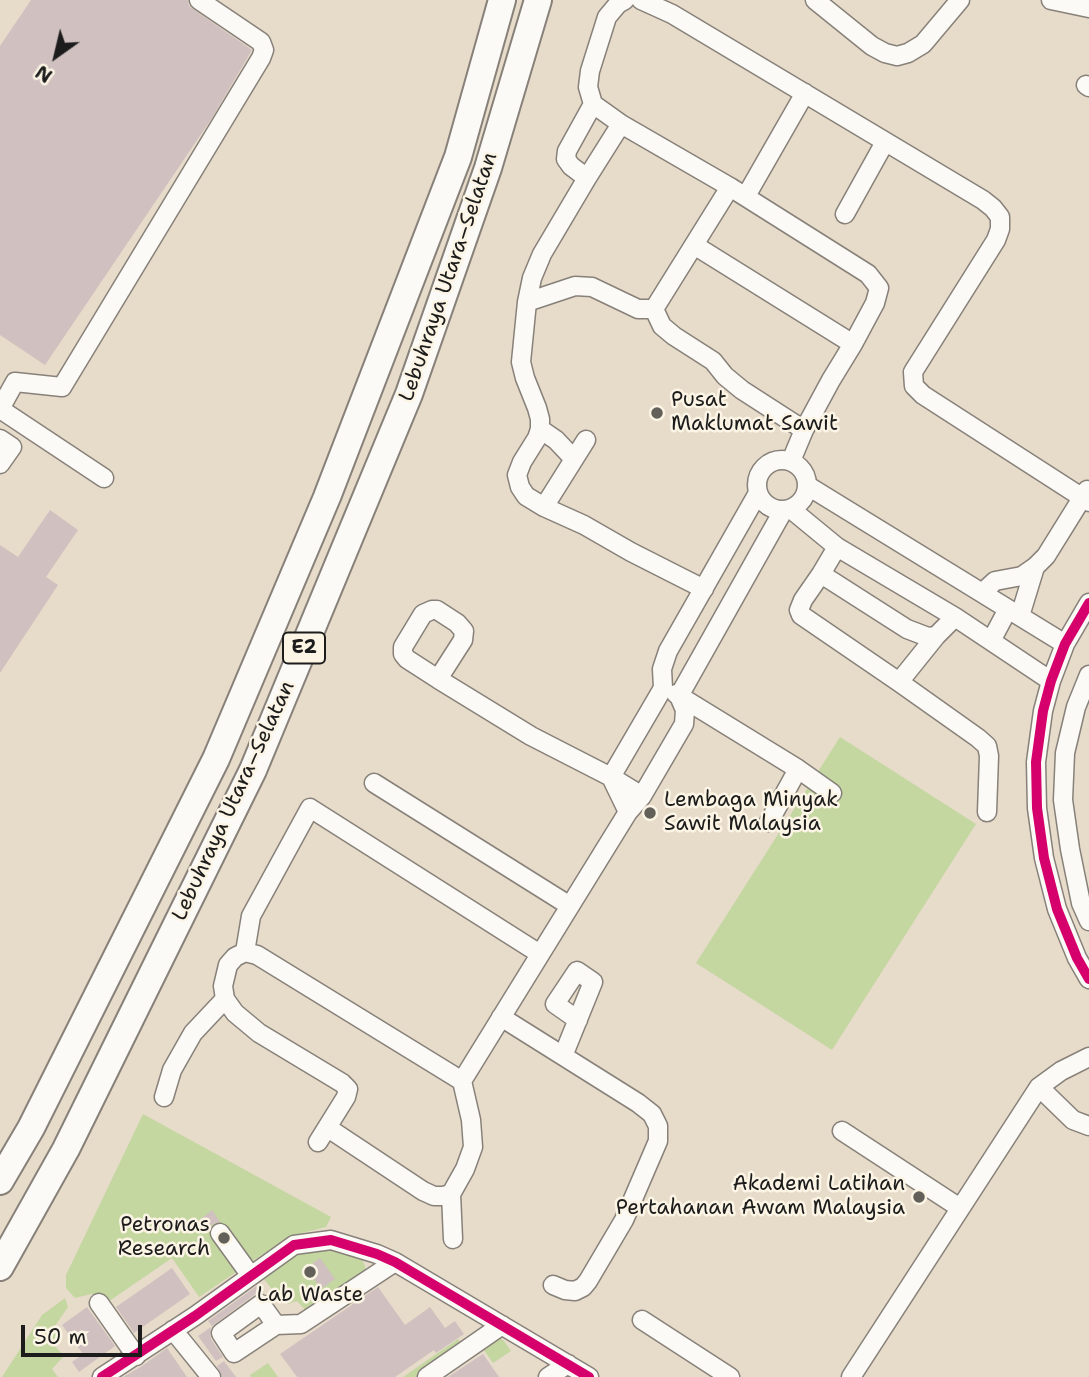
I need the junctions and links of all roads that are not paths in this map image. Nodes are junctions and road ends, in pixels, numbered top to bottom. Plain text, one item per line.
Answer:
1 (199, 0) edge
2 (502, 0) edge
3 (538, 0) edge
4 (625, 0) edge
5 (641, 0) edge
6 (815, 0) edge
7 (960, 0) edge
8 (1051, 0) edge
9 (1089, 8) edge
10 (805, 93) junction
11 (593, 104) junction
12 (621, 124) junction
13 (885, 142) junction
14 (587, 178) junction
15 (738, 191) junction
16 (845, 214) dead end
17 (694, 245) junction
18 (527, 302) junction
19 (654, 309) junction
20 (853, 344) junction
21 (0, 409) edge
22 (540, 429) junction
23 (804, 430) junction
24 (0, 439) edge
25 (586, 440) dead end
26 (574, 459) junction
27 (791, 461) junction
28 (0, 464) edge
29 (104, 478) dead end
30 (808, 486) junction
31 (758, 493) junction
32 (1087, 495) edge
33 (544, 507) junction
34 (787, 510) junction
35 (836, 547) junction
36 (1035, 567) junction
37 (821, 574) junction
38 (704, 589) junction
39 (982, 593) junction
40 (1089, 603) edge
41 (1014, 612) junction
42 (946, 626) junction
43 (991, 641) junction
44 (1065, 644) junction
45 (1018, 659) junction
46 (1089, 675) edge
47 (438, 679) dead end
48 (1051, 681) junction
49 (899, 682) junction
50 (671, 692) junction
51 (799, 769) junction
52 (611, 777) junction
53 (374, 783) dead end
54 (832, 793) dead end
55 (642, 796) junction
56 (628, 812) junction
57 (987, 812) dead end
58 (768, 822) dead end
59 (570, 906) junction
60 (1089, 922) edge
61 (245, 952) junction
62 (540, 954) junction
63 (1089, 979) edge
64 (225, 999) junction
65 (501, 1017) junction
66 (578, 1020) dead end
67 (563, 1056) junction
68 (1089, 1056) edge
69 (462, 1081) junction
70 (1039, 1087) junction
71 (164, 1097) dead end
72 (1089, 1126) edge
73 (842, 1131) dead end
74 (0, 1181) edge
75 (451, 1194) junction
76 (960, 1208) junction
77 (220, 1233) dead end
78 (453, 1240) dead end
79 (395, 1262) junction
80 (0, 1267) edge
81 (251, 1276) junction
82 (553, 1285) dead end
83 (99, 1303) dead end
84 (642, 1321) dead end
85 (276, 1325) dead end
86 (502, 1325) junction
87 (173, 1330) junction
88 (136, 1356) junction
89 (568, 1364) junction
90 (102, 1377) edge
91 (211, 1377) edge
92 (427, 1377) edge
93 (548, 1377) edge
94 (589, 1377) edge
95 (730, 1377) edge
96 (851, 1377) edge

1 - 21 street
2 - 74 highway, Lebuhraya Utara–Selatan / E2
3 - 80 highway, Lebuhraya Utara–Selatan / E2
4 - 11 street
5 - 10 street
6 - 7 street
8 - 9 street
10 - 13 street
10 - 15 street
11 - 12 street
11 - 14 street
12 - 14 street
12 - 15 street
13 - 16 street
13 - 32 street
14 - 18 street
15 - 17 street
15 - 20 street
17 - 19 street
17 - 20 street
18 - 19 street
18 - 22 street
19 - 23 street
20 - 23 street
21 - 29 street
22 - 26 street
22 - 33 street
23 - 27 street
24 - 28 street
25 - 26 street
26 - 33 street
27 - 30 street
27 - 31 street
30 - 34 street
30 - 39 street
31 - 34 street
31 - 38 street
32 - 36 street
33 - 38 street
34 - 35 street
34 - 50 street
35 - 37 street
35 - 42 street
36 - 39 street
36 - 41 street
37 - 42 street
37 - 49 street
38 - 50 street
39 - 41 street
40 - 44 street
41 - 43 street
41 - 44 street
42 - 43 street
42 - 45 street
42 - 49 street
43 - 45 street
44 - 48 street
45 - 48 street
46 - 60 street
47 - 52 street
48 - 63 street
49 - 57 street
50 - 51 street
50 - 52 street
50 - 55 street
51 - 54 street
51 - 58 street
52 - 55 street
52 - 56 street
53 - 59 street
55 - 56 street
56 - 59 street
59 - 62 street
61 - 62 street
61 - 64 street
61 - 69 street
62 - 65 street
64 - 71 street
64 - 75 street
65 - 67 street
65 - 69 street
66 - 67 street
67 - 82 street
68 - 70 street
69 - 75 street
70 - 72 street
70 - 76 street
73 - 76 street
75 - 78 street
76 - 96 street
77 - 81 street
79 - 81 street
79 - 85 street
79 - 86 street
81 - 87 street
83 - 88 street
84 - 95 street
86 - 89 street
86 - 92 street
87 - 88 street
87 - 91 street
88 - 90 street
89 - 93 street
89 - 94 street

